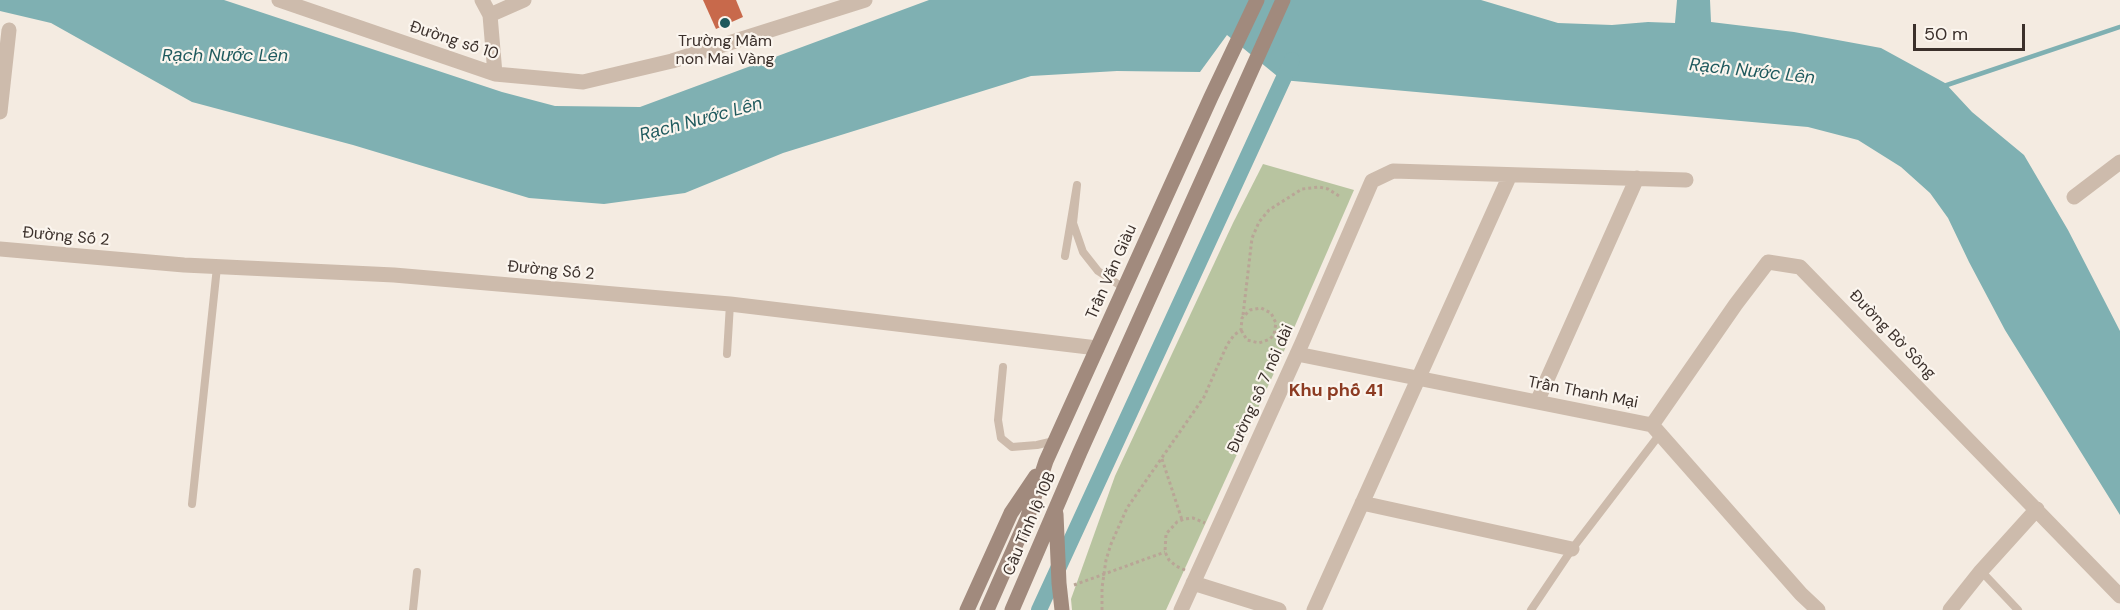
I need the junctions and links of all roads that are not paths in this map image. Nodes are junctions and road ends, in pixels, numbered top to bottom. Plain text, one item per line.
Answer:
1 (279, 0) edge
2 (482, 0) edge
3 (524, 0) edge
4 (1257, 0) edge
5 (1283, 0) edge
6 (861, 1) edge
7 (490, 15) junction
8 (9, 30) dead end
9 (495, 74) junction
10 (0, 112) edge
11 (2120, 162) edge
12 (1510, 175) junction
13 (1637, 178) junction
14 (1686, 180) dead end
15 (2074, 197) dead end
16 (0, 249) edge
17 (1065, 256) dead end
18 (217, 267) junction
19 (1124, 288) junction
20 (730, 304) junction
21 (1097, 348) junction
22 (728, 354) dead end
23 (1297, 354) junction
24 (1003, 367) dead end
25 (1418, 378) junction
26 (1537, 402) junction
27 (1656, 430) junction
28 (1055, 441) junction
29 (1046, 461) junction
30 (1037, 489) joint
31 (1362, 503) junction
32 (192, 504) dead end
33 (1056, 509) junction
34 (2037, 509) junction
35 (1572, 549) junction
36 (417, 572) dead end
37 (1981, 572) junction
38 (1195, 579) junction
39 (2120, 596) edge
40 (413, 610) edge
41 (967, 610) edge
42 (987, 610) edge
43 (1012, 610) edge
44 (1062, 610) edge
45 (1181, 610) edge
46 (1279, 610) edge
47 (1314, 610) edge
48 (1531, 610) edge
49 (1818, 610) edge
50 (1950, 610) edge
51 (2018, 610) edge

1 - 9 street, Đường số 10
2 - 7 street
3 - 7 street
4 - 19 main road, Trần Văn Giàu
5 - 33 main road, Cầu Tỉnh lộ 10B
6 - 9 street, Đường số 10
7 - 9 street
8 - 10 street
11 - 15 street
12 - 13 street
12 - 23 street, Đường số 7 nối dài
12 - 25 street
13 - 14 street
13 - 26 street
16 - 18 street, Đường Số 2
17 - 19 lane
18 - 20 street, Đường Số 2
18 - 32 lane
19 - 21 main road, Trần Văn Giàu
20 - 21 street, Đường Số 2
20 - 22 lane
21 - 28 main road, Trần Văn Giàu
23 - 25 street, Trần Thanh Mại
23 - 38 street, Đường số 7 nối dài
24 - 28 lane
25 - 26 street, Trần Thanh Mại
25 - 31 street
26 - 27 street, Trần Thanh Mại
27 - 34 street, Đường Bờ Sông
27 - 35 lane
27 - 49 street
28 - 29 main road, Trần Văn Giàu
29 - 30 main road, Trần Văn Giàu
29 - 41 main road, Trần Văn Giàu
30 - 42 main road, Cầu Tỉnh lộ 10B
31 - 35 street
31 - 47 street
33 - 43 main road, Cầu Tỉnh lộ 10B
33 - 44 main road
34 - 37 street
34 - 39 street, Đường Bờ Sông
35 - 48 lane
36 - 40 lane
37 - 50 street
37 - 51 lane
38 - 45 street, Đường số 7 nối dài
38 - 46 street

